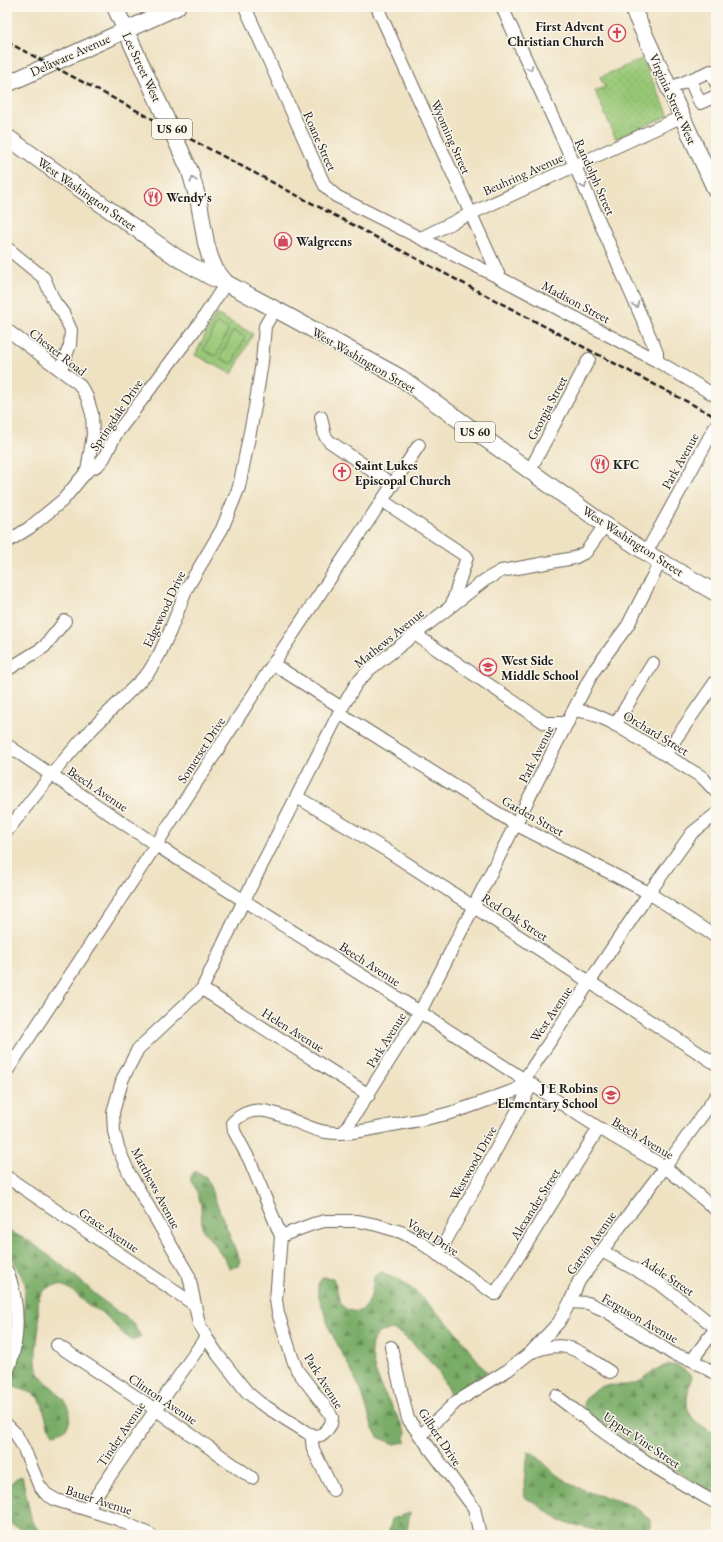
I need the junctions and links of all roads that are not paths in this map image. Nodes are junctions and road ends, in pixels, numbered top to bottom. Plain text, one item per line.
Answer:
1 (114, 7) edge
2 (177, 7) edge
3 (245, 7) edge
4 (377, 7) edge
5 (502, 7) edge
6 (632, 7) edge
7 (125, 30) junction
8 (690, 80) junction
9 (716, 83) edge
10 (7, 84) edge
11 (668, 89) junction
12 (716, 96) edge
13 (681, 117) junction
14 (7, 137) edge
15 (575, 166) junction
16 (716, 191) edge
17 (470, 214) junction
18 (204, 232) junction
19 (148, 237) junction
20 (421, 238) junction
21 (7, 248) edge
22 (500, 278) junction
23 (226, 283) junction
24 (275, 309) junction
25 (7, 330) edge
26 (589, 359) dead end
27 (657, 361) junction
28 (61, 369) junction
29 (716, 396) edge
30 (321, 417) dead end
31 (716, 425) edge
32 (419, 446) dead end
33 (530, 470) junction
34 (87, 471) junction
35 (393, 485) junction
36 (383, 501) junction
37 (604, 525) junction
38 (7, 542) edge
39 (646, 553) junction
40 (660, 562) junction
41 (716, 593) edge
42 (452, 604) junction
43 (65, 621) dead end
44 (416, 635) junction
45 (653, 663) dead end
46 (273, 664) junction
47 (7, 670) edge
48 (716, 681) edge
49 (574, 710) junction
50 (341, 711) junction
51 (568, 722) junction
52 (615, 725) junction
53 (7, 745) edge
54 (665, 754) junction
55 (52, 774) junction
56 (716, 792) edge
57 (297, 797) junction
58 (716, 814) edge
59 (515, 824) junction
60 (7, 831) edge
61 (156, 845) junction
62 (649, 893) junction
63 (244, 900) junction
64 (473, 907) junction
65 (716, 937) edge
66 (589, 982) junction
67 (202, 989) junction
68 (420, 1012) junction
69 (716, 1064) edge
70 (7, 1071) edge
71 (528, 1082) junction
72 (369, 1095) junction
73 (716, 1096) edge
74 (599, 1128) junction
75 (344, 1132) junction
76 (665, 1167) junction
77 (7, 1177) edge
78 (716, 1210) edge
79 (281, 1236) junction
80 (602, 1251) junction
81 (438, 1254) junction
82 (7, 1271) edge
83 (495, 1294) joint
84 (570, 1302) junction
85 (195, 1306) junction
86 (716, 1328) edge
87 (206, 1337) junction
88 (57, 1345) dead end
89 (391, 1347) dead end
90 (531, 1352) junction
91 (692, 1360) junction
92 (610, 1372) dead end
93 (7, 1373) edge
94 (716, 1374) edge
95 (556, 1396) dead end
96 (155, 1409) junction
97 (7, 1425) edge
98 (310, 1434) junction
99 (420, 1436) junction
100 (252, 1478) dead end
101 (333, 1490) dead end
102 (716, 1502) edge
103 (87, 1509) junction
104 (151, 1535) edge
105 (480, 1535) edge

1 - 7 main road, Lee Street West / US 60
2 - 7 main road, Delaware Avenue
3 - 20 street, Roane Street
4 - 17 street, Wyoming Street
5 -> 15 street, Randolph Street
6 - 11 main road, Virginia Street West
7 - 10 main road, Delaware Avenue
18 -> 7 main road, Lee Street West / US 60
8 - 9 street
8 - 11 street
8 - 12 street
11 - 13 main road, Virginia Street West
13 - 15 street, Beuhring Avenue
13 - 16 main road, Virginia Street West
14 - 19 main road, West Washington Street / US 60
15 - 17 street, Beuhring Avenue
15 -> 27 street, Randolph Street
17 - 20 street, Beuhring Avenue
17 - 22 street, Wyoming Street
18 - 19 main road
18 - 23 main road, Lee Street West / US 60
19 - 23 main road, West Washington Street / US 60
20 - 22 street, Madison Street
21 - 28 street
22 - 27 street, Madison Street
23 - 24 main road, West Washington Street / US 60
23 - 34 street, Springdale Drive
24 - 33 main road, West Washington Street / US 60
24 - 55 street, Edgewood Drive
25 - 28 street, Chester Road
26 - 33 street, Georgia Street
27 - 29 street, Madison Street
28 - 34 street, Chester Road
30 - 35 street
31 - 39 street, Park Avenue
32 - 35 street, Somerset Drive
33 - 37 main road, West Washington Street / US 60
34 - 38 street, Springdale Drive
35 - 36 street, Somerset Drive
36 - 42 street
36 - 46 street, Somerset Drive
37 - 39 main road, West Washington Street / US 60
37 - 42 street, Mathews Avenue
39 - 40 main road, West Washington Street / US 60
40 - 41 main road, West Washington Street / US 60
40 - 49 street, Park Avenue
42 - 44 street, Mathews Avenue
43 - 47 street
44 - 50 street, Mathews Avenue
44 - 51 street
45 - 52 street
46 - 50 street, Garden Street
46 - 61 street, Somerset Drive
48 - 54 street
49 - 51 street, Park Avenue
49 - 52 street, Orchard Street
50 - 57 street, Mathews Avenue
50 - 59 street, Garden Street
51 - 59 street, Park Avenue
52 - 54 street, Orchard Street
53 - 55 street, Beech Avenue
54 - 56 street, Orchard Street
55 - 60 street, Edgewood Drive
55 - 61 street, Beech Avenue
57 - 63 street, Mathews Avenue
57 - 64 street, Red Oak Street
58 - 62 street, West Avenue
59 - 62 street, Garden Street
59 - 64 street, Park Avenue
61 - 63 street, Beech Avenue
61 - 70 street, Somerset Drive
62 - 65 street, Garden Street
62 - 66 street, West Avenue
63 - 67 street, Matthews Avenue
63 - 68 street, Beech Avenue
64 - 66 street, Red Oak Street
64 - 68 street, Park Avenue
66 - 69 street, Red Oak Street
66 - 71 street, West Avenue
67 - 72 street, Helen Avenue
67 - 85 street, Matthews Avenue
68 - 71 street, Beech Avenue
68 - 72 street, Park Avenue
71 - 74 street, Beech Avenue
71 - 75 street, West Avenue
71 - 81 street, Westwood Drive
72 - 75 street, Park Avenue
73 - 76 street, Garvin Avenue
74 - 76 street, Beech Avenue
74 - 83 street, Alexander Street
75 - 79 street, Park Avenue
76 - 78 street, Beech Avenue
76 - 80 street, Garvin Avenue
77 - 85 street, Grace Avenue
79 - 81 street, Vogel Drive
79 - 98 street, Park Avenue
80 - 84 street, Garvin Avenue
80 - 86 street, Adele Street
81 - 83 street, Vogel Drive
82 - 93 street
84 - 90 street, Garvin Avenue
84 - 91 street, Ferguson Avenue
85 - 87 street, Matthews Avenue
86 - 91 street
87 - 96 street, Tinder Avenue
87 - 98 street, Matthews Avenue
88 - 96 street, Clinton Avenue
89 - 99 street, Gilbert Drive
90 - 92 street
90 - 99 street, Garvin Avenue
91 - 94 street, Ferguson Avenue
95 - 102 street, Upper Vine Street
96 - 100 street, Clinton Avenue
96 - 103 street, Tinder Avenue
97 - 103 street, Bauer Avenue
98 - 101 street
99 - 105 street, Gilbert Drive
103 - 104 street, Bauer Avenue

